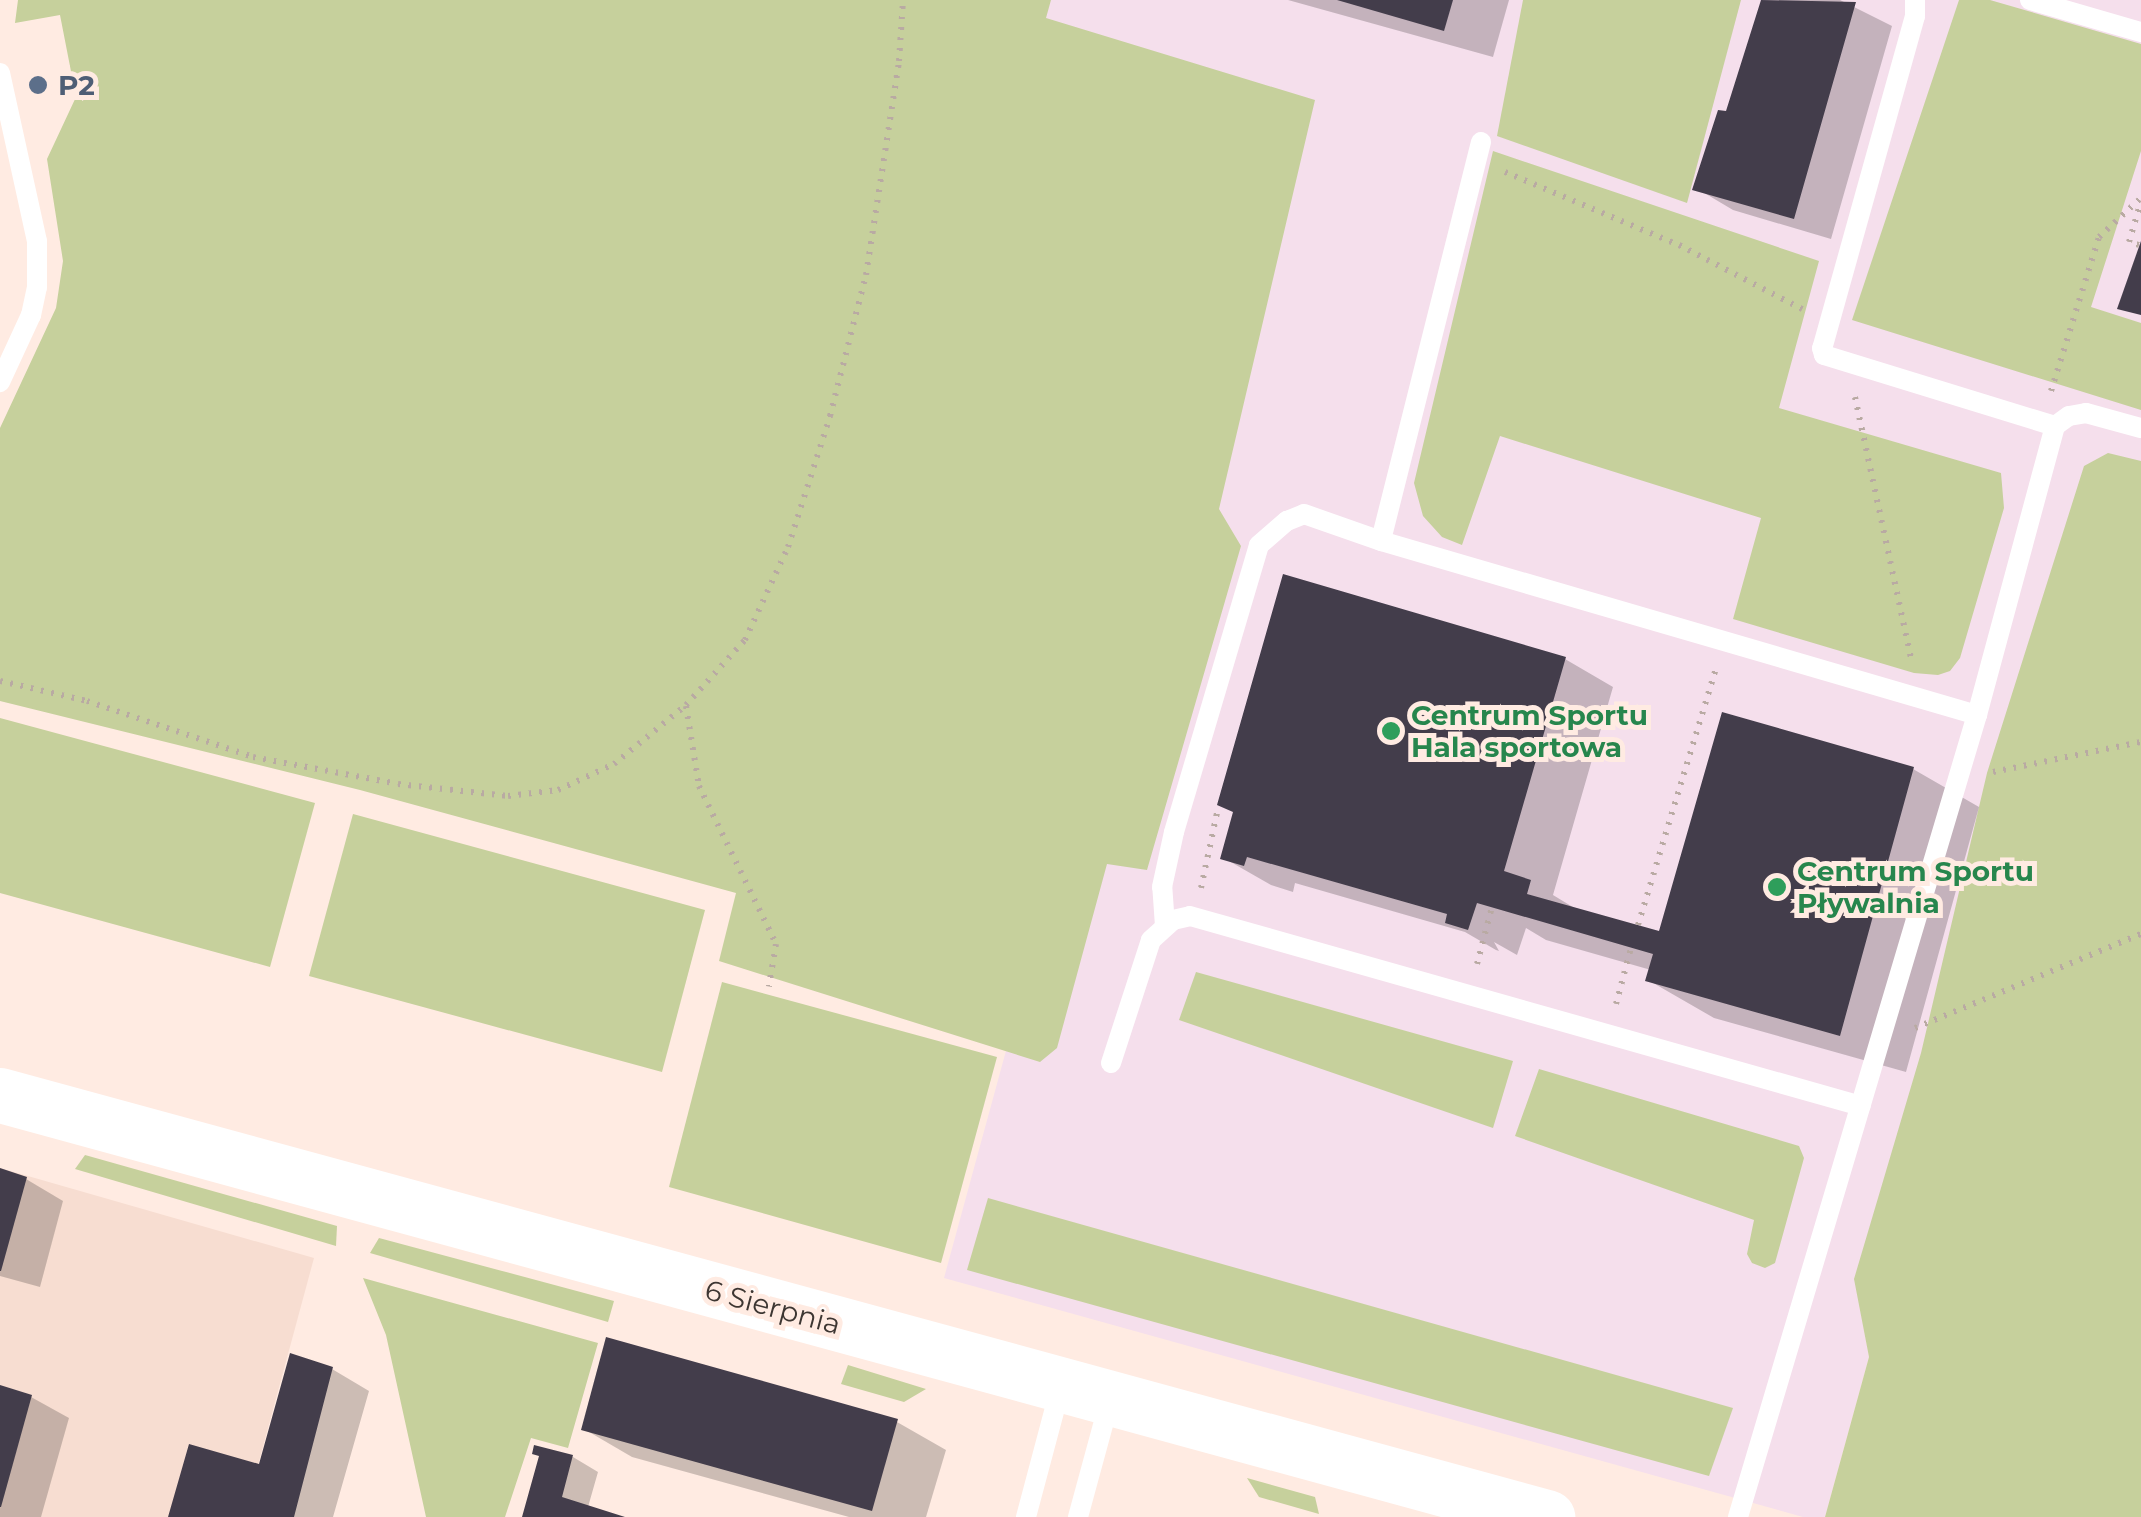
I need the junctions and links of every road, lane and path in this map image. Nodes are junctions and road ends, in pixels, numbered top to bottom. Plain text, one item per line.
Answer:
1 (904, 0) edge
2 (1915, 0) edge
3 (2030, 0) edge
4 (2141, 32) edge
5 (0, 73) edge
6 (1478, 151) joint
7 (2141, 199) edge
8 (2139, 245) edge
9 (1830, 323) junction
10 (1850, 366) junction
11 (0, 382) edge
12 (2055, 426) junction
13 (2141, 428) edge
14 (1381, 540) junction
15 (1725, 638) junction
16 (0, 681) edge
17 (1927, 702) junction
18 (686, 705) junction
19 (1977, 715) junction
20 (2141, 742) edge
21 (1977, 774) dead end
22 (1218, 808) dead end
23 (1218, 896) dead end
24 (1492, 908) dead end
25 (1638, 925) dead end
26 (1166, 926) junction
27 (2141, 934) edge
28 (1631, 948) dead end
29 (1458, 962) dead end
30 (769, 986) dead end
31 (1608, 1034) junction
32 (1900, 1034) dead end
33 (1111, 1063) dead end
34 (0, 1095) edge
35 (1860, 1106) junction
36 (1086, 1392) junction
37 (1026, 1517) edge
38 (1078, 1517) edge
39 (1547, 1517) edge
40 (1738, 1517) edge

1 - 18 path
2 - 9 lane
3 - 4 lane
5 - 11 lane
6 - 9 path
6 - 14 lane
7 - 8 path
7 - 12 path
9 - 10 lane
10 - 12 lane
10 - 17 path
12 - 13 lane
12 - 19 lane
14 - 15 lane
14 - 26 lane
15 - 17 lane
15 - 25 path
16 - 18 path
17 - 19 lane
18 - 30 path
19 - 35 lane
20 - 21 path
22 - 23 path
24 - 29 path
26 - 31 lane
26 - 33 lane
27 - 32 path
28 - 31 path
31 - 35 lane
34 - 36 street, 6 Sierpnia
35 - 40 lane
36 - 37 lane
36 - 38 lane
36 - 39 street, 6 Sierpnia

